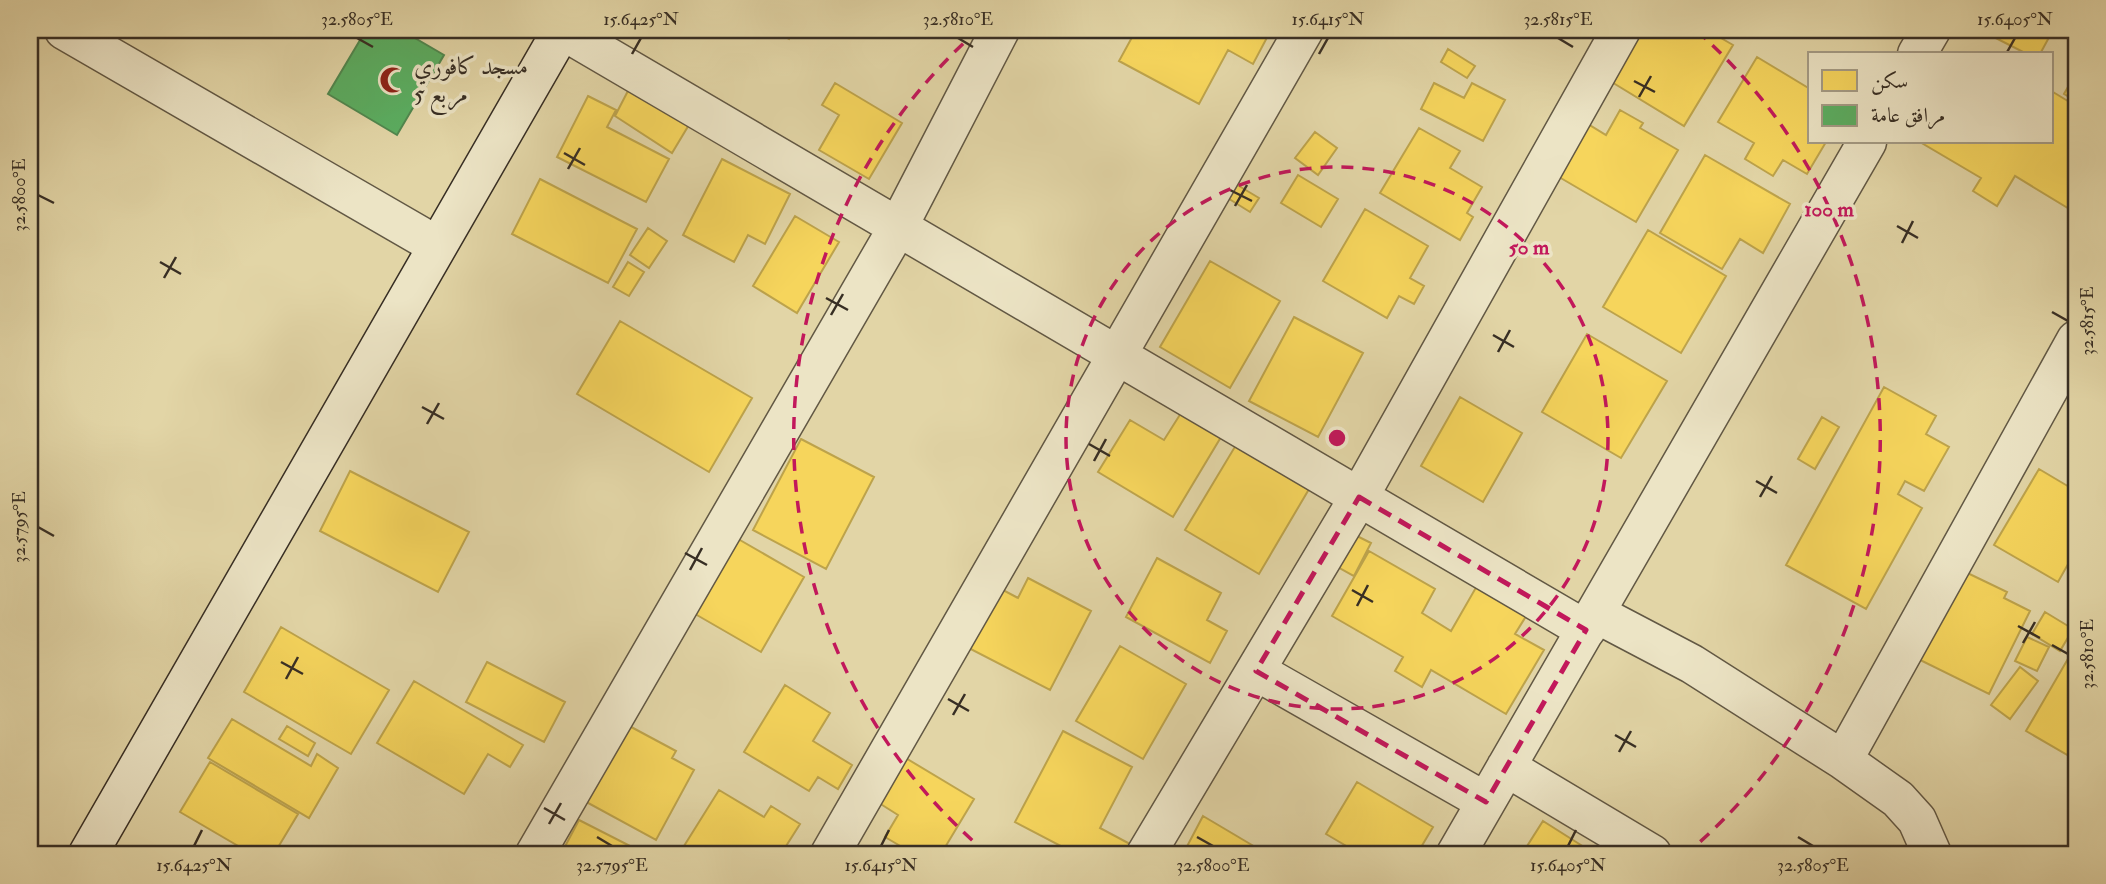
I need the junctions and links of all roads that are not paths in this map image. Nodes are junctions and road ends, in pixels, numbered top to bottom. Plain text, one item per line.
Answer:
1 (64, 30) edge
2 (562, 30) edge
3 (1000, 30) edge
4 (1304, 30) edge
5 (1621, 30) edge
6 (1931, 30) edge
7 (1918, 52) edge
8 (1866, 144) edge
9 (898, 227) junction
10 (436, 245) junction
11 (2076, 340) edge
12 (1116, 355) junction
13 (1359, 497) junction
14 (1590, 622) junction
15 (1256, 671) junction
16 (1843, 760) junction
17 (1506, 766) junction
18 (1486, 802) junction
19 (88, 854) edge
20 (535, 854) edge
21 (830, 854) edge
22 (1146, 854) edge
23 (1456, 854) edge
24 (1652, 854) edge
25 (1931, 854) edge

1 - 10 street
2 - 9 street
2 - 10 street
3 - 9 street
4 - 12 street
5 - 13 street
6 - 7 street
8 - 14 street
9 - 12 street
9 - 20 street
10 - 19 street
11 - 16 street
12 - 13 street
12 - 21 street
13 - 14 street
13 - 15 street
14 - 16 street
14 - 17 street
15 - 18 street
15 - 22 street
16 - 25 street
17 - 18 street
17 - 24 street
18 - 23 street

